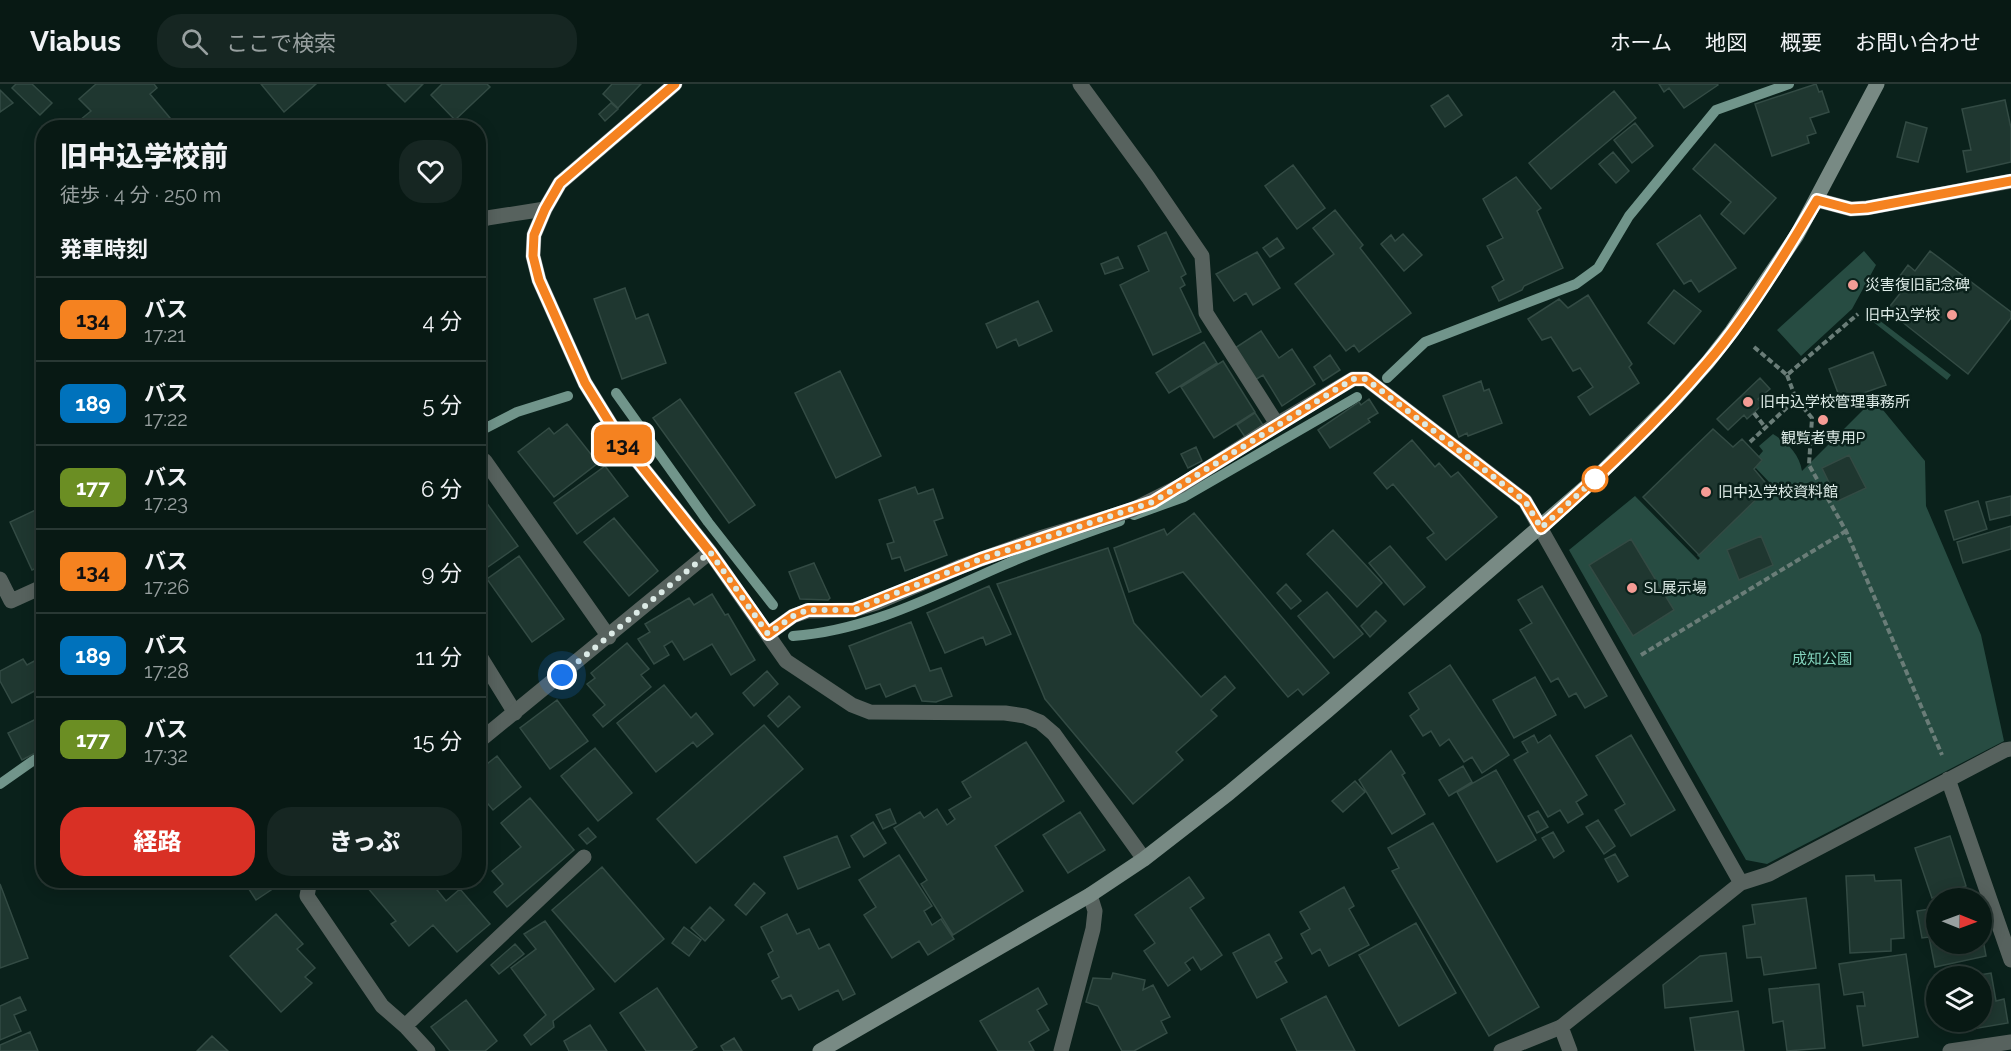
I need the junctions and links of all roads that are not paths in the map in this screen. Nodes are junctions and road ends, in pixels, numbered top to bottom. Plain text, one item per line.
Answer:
1 (675, 84) edge
2 (1080, 84) edge
3 (1877, 84) edge
4 (2011, 181) edge
5 (1817, 200) junction
6 (545, 209) junction
7 (486, 219) edge
8 (1278, 424) junction
9 (486, 464) edge
10 (1541, 528) junction
11 (710, 552) junction
12 (0, 579) edge
13 (36, 590) edge
14 (768, 634) junction
15 (609, 637) junction
16 (486, 666) edge
17 (515, 713) junction
18 (486, 736) edge
19 (2011, 749) edge
20 (1948, 779) junction
21 (584, 857) dead end
22 (1144, 859) junction
23 (1741, 883) junction
24 (308, 888) edge
25 (1090, 895) junction
26 (2011, 960) edge
27 (405, 1026) junction
28 (1561, 1028) junction
29 (2011, 1042) edge
30 (428, 1051) edge
31 (820, 1051) edge
32 (1061, 1051) edge
33 (1502, 1051) edge
34 (1570, 1051) edge
35 (1950, 1051) edge

1 - 6 street
2 - 8 street
3 - 5 main road
4 - 5 street
5 - 10 main road
6 - 7 street
6 - 11 street
8 - 10 street
8 - 14 street
9 - 15 street
10 - 22 main road
10 - 23 street
11 - 14 street
11 - 15 street
12 - 13 street
14 - 22 street
15 - 17 street
16 - 17 street
17 - 18 street
19 - 20 street
20 - 23 street
20 - 26 street
21 - 27 street
22 - 25 main road
23 - 28 street
24 - 27 street
25 - 31 main road
25 - 32 street
27 - 30 street
28 - 33 street
28 - 34 street
29 - 35 street

